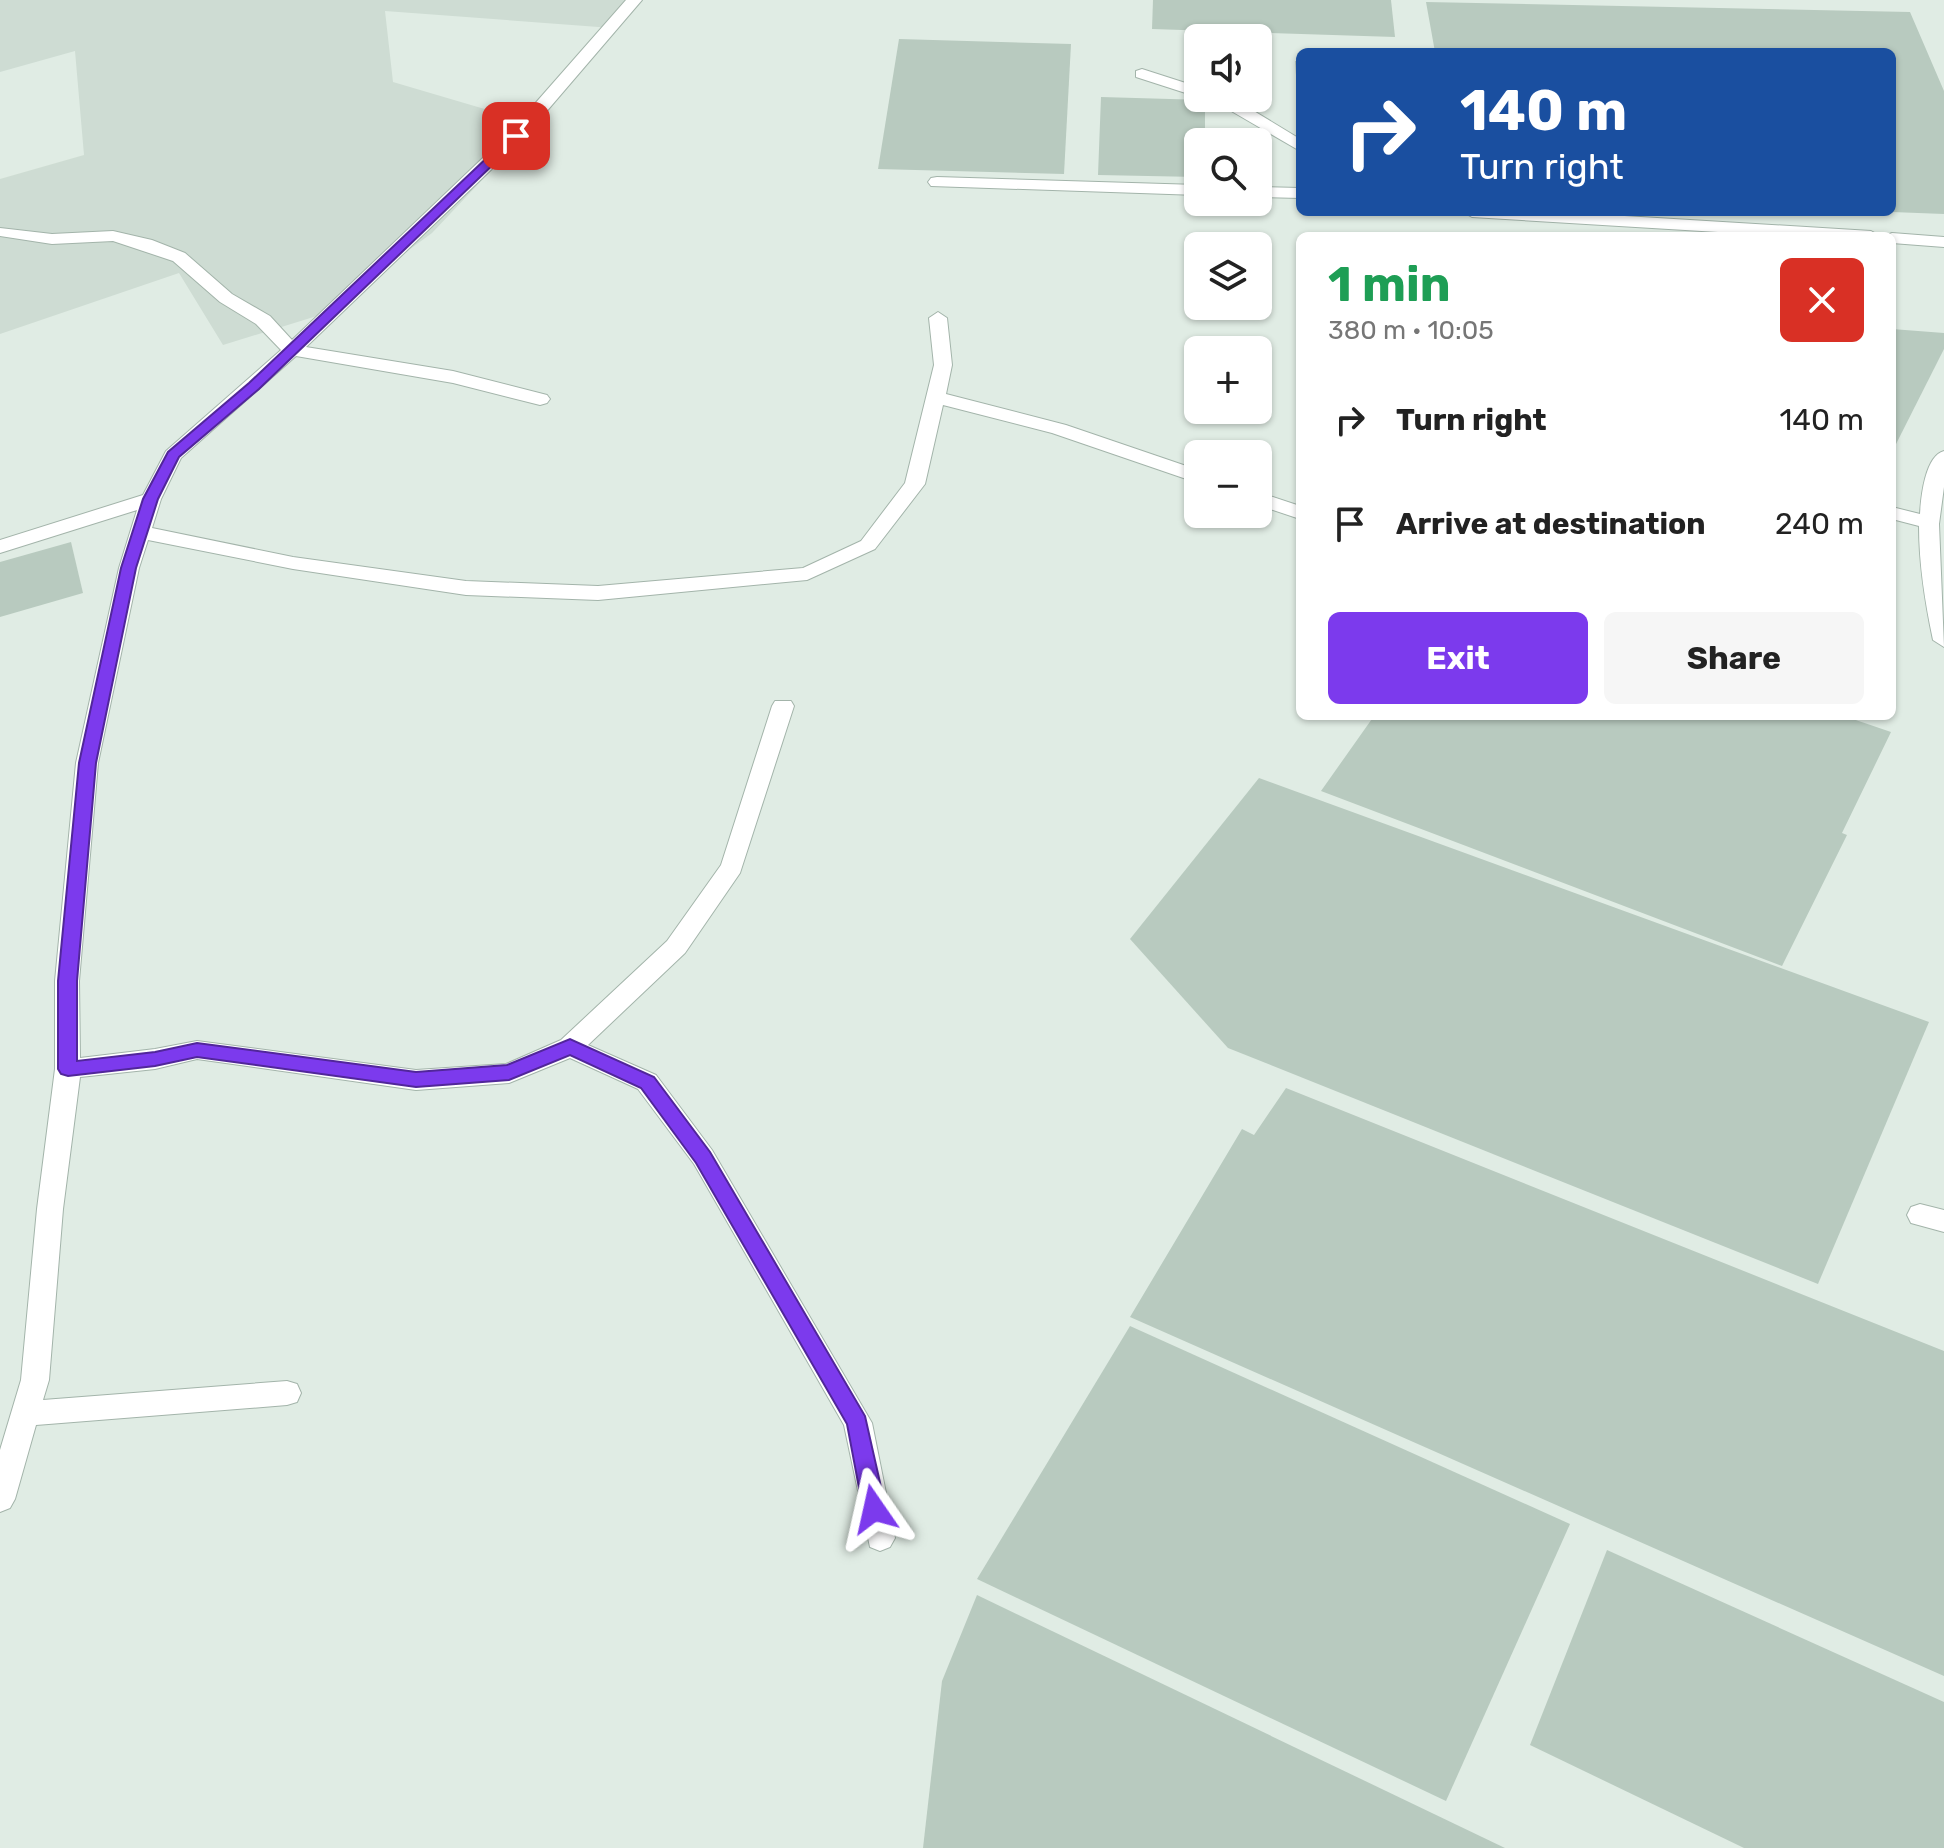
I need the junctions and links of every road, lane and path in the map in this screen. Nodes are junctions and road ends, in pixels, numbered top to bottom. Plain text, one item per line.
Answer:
1 (634, 0) edge
2 (1142, 74) dead end
3 (1184, 88) edge
4 (1244, 112) edge
5 (1296, 144) edge
6 (937, 182) dead end
7 (1184, 190) edge
8 (1272, 192) edge
9 (1296, 193) edge
10 (1538, 216) edge
11 (6, 232) dead end
12 (1804, 232) edge
13 (1896, 238) edge
14 (1944, 242) edge
15 (938, 318) dead end
16 (291, 350) junction
17 (935, 397) junction
18 (540, 399) dead end
19 (1944, 457) edge
20 (1184, 472) edge
21 (151, 499) junction
22 (1272, 503) edge
23 (1934, 509) edge
24 (1296, 512) edge
25 (1896, 513) edge
26 (140, 532) junction
27 (0, 547) edge
28 (1944, 640) edge
29 (783, 706) dead end
30 (570, 1047) junction
31 (68, 1069) junction
32 (287, 1393) dead end
33 (25, 1414) junction
34 (0, 1499) edge
35 (880, 1538) dead end

1 - 16 street
2 - 3 street
4 - 5 street
6 - 7 street
8 - 9 street
10 - 12 street
11 - 16 street
13 - 14 street
15 - 17 street
16 - 18 street
16 - 21 street
17 - 20 street
17 - 26 street
19 - 23 street
21 - 26 street
21 - 27 street
22 - 24 street
23 - 25 street
23 - 28 street
26 - 31 street
29 - 30 street
30 - 31 street
30 - 35 street
31 - 33 street
32 - 33 street
33 - 34 street

